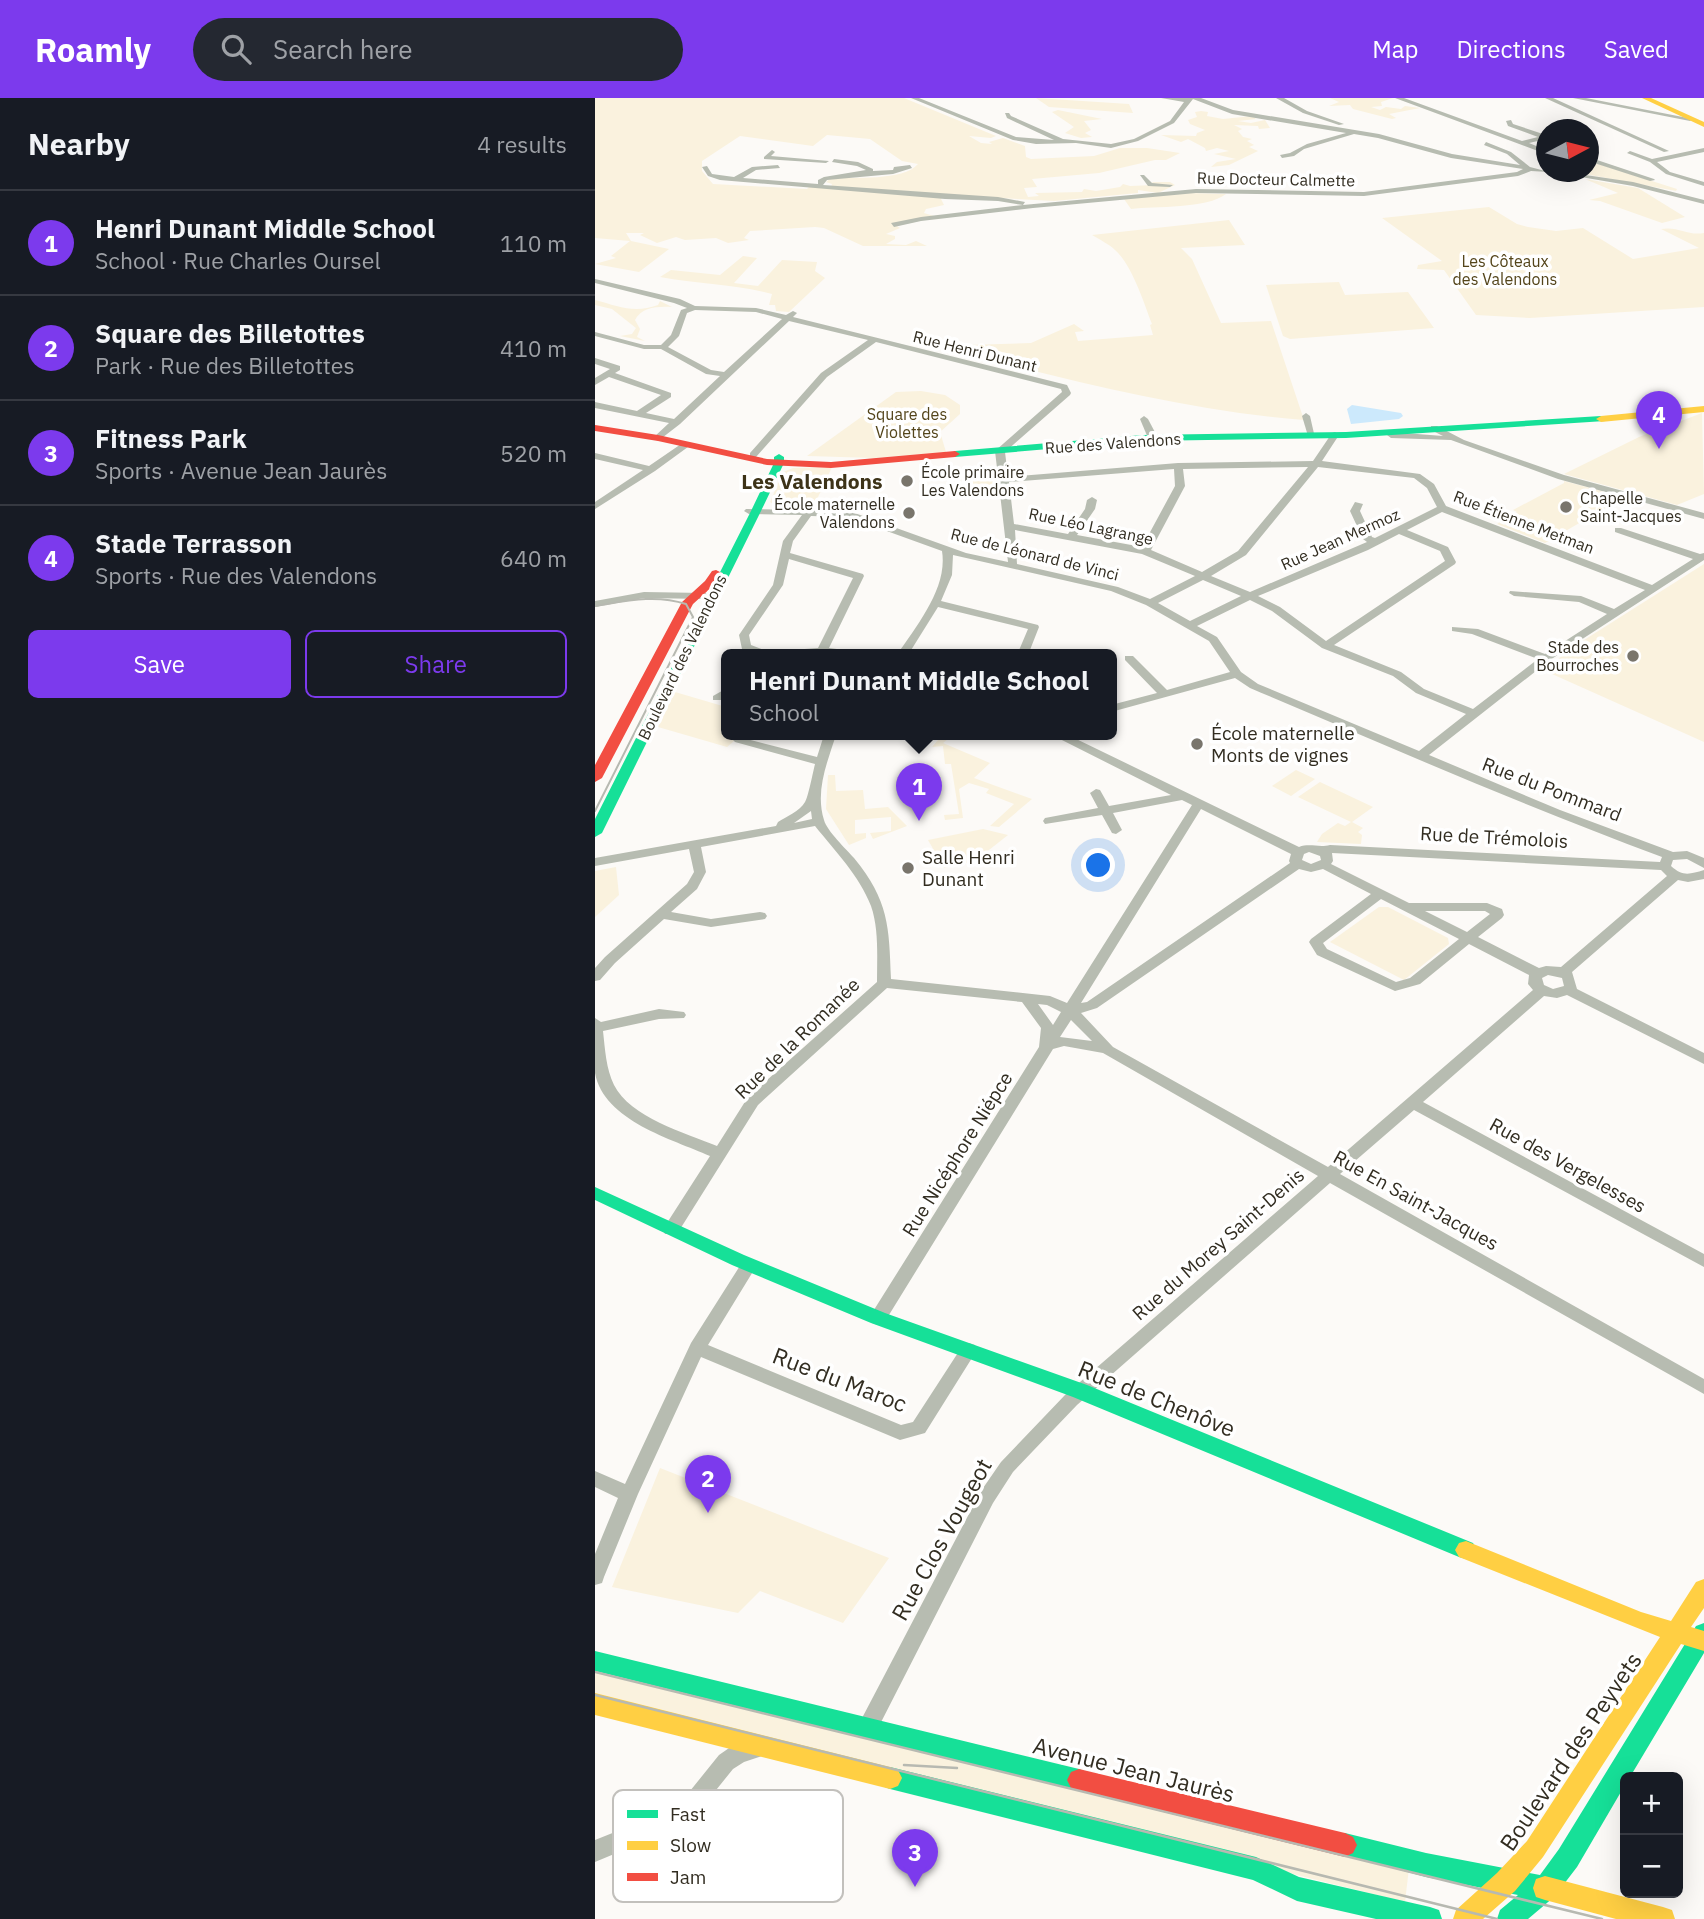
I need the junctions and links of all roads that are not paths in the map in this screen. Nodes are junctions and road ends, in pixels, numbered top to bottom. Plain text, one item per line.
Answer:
1 (914, 98) edge
2 (1164, 98) edge
3 (1279, 98) edge
4 (1398, 98) edge
5 (1548, 98) edge
6 (1576, 98) edge
7 (1645, 98) edge
8 (1192, 99) edge
9 (1007, 114) dead end
10 (1509, 121) dead end
11 (1697, 122) edge
12 (1352, 133) junction
13 (1379, 135) junction
14 (1061, 141) junction
15 (1522, 143) junction
16 (1486, 144) dead end
17 (1536, 148) edge
18 (1704, 150) edge
19 (1666, 151) dead end
20 (772, 152) dead end
21 (1630, 153) dead end
22 (1282, 156) dead end
23 (1652, 161) junction
24 (1599, 163) edge
25 (751, 164) dead end
26 (826, 164) junction
27 (705, 167) dead end
28 (759, 167) junction
29 (778, 167) dead end
30 (896, 168) dead end
31 (1529, 169) junction
32 (1536, 170) edge
33 (866, 174) junction
34 (1142, 176) dead end
35 (1599, 178) edge
36 (736, 179) junction
37 (1704, 182) edge
38 (822, 185) junction
39 (1202, 190) junction
40 (1704, 194) edge
41 (1704, 202) edge
42 (1033, 206) junction
43 (894, 225) dead end
44 (595, 281) edge
45 (694, 308) junction
46 (790, 316) junction
47 (595, 334) edge
48 (874, 340) junction
49 (663, 347) junction
50 (595, 361) edge
51 (610, 374) junction
52 (726, 375) junction
53 (595, 383) edge
54 (595, 405) edge
55 (1704, 409) edge
56 (638, 414) junction
57 (1306, 416) dead end
58 (1144, 419) dead end
59 (677, 422) junction
60 (595, 428) edge
61 (1430, 430) junction
62 (1335, 435) junction
63 (1312, 436) junction
64 (658, 438) junction
65 (1153, 438) junction
66 (687, 444) junction
67 (1000, 451) junction
68 (726, 452) junction
69 (753, 455) junction
70 (595, 456) edge
71 (778, 461) junction
72 (819, 462) junction
73 (1315, 464) junction
74 (1178, 466) junction
75 (652, 469) junction
76 (1004, 480) junction
77 (770, 482) junction
78 (1093, 500) dead end
79 (1358, 504) dead end
80 (595, 506) edge
81 (1442, 508) junction
82 (752, 511) junction
83 (809, 512) junction
84 (1704, 516) edge
85 (1010, 526) junction
86 (1399, 530) junction
87 (1618, 530) dead end
88 (1072, 536) junction
89 (1375, 542) junction
90 (947, 550) junction
91 (1145, 551) junction
92 (785, 555) junction
93 (1702, 557) edge
94 (974, 558) junction
95 (1010, 565) junction
96 (948, 572) junction
97 (1203, 576) junction
98 (1652, 589) junction
99 (1514, 593) dead end
100 (693, 595) junction
101 (1249, 596) junction
102 (712, 597) junction
103 (934, 603) junction
104 (1150, 603) junction
105 (595, 604) edge
106 (1614, 612) junction
107 (1190, 625) junction
108 (1456, 629) dead end
109 (1326, 646) junction
110 (751, 649) edge
111 (822, 649) edge
112 (906, 649) edge
113 (1025, 649) edge
114 (1129, 658) dead end
115 (1546, 658) junction
116 (1237, 674) junction
117 (1165, 694) junction
118 (1117, 707) edge
119 (1475, 714) junction
120 (739, 740) dead end
121 (828, 740) edge
122 (1068, 740) edge
123 (1419, 757) junction
124 (821, 762) junction
125 (595, 778) edge
126 (1095, 793) dead end
127 (815, 795) junction
128 (1185, 796) junction
129 (1199, 803) junction
130 (1105, 811) junction
131 (1049, 821) dead end
132 (818, 822) junction
133 (1116, 830) dead end
134 (595, 833) edge
135 (764, 833) junction
136 (1627, 839) junction
137 (695, 846) junction
138 (1298, 858) junction
139 (1323, 858) junction
140 (1702, 858) edge
141 (595, 862) edge
142 (1618, 862) junction
143 (1670, 866) junction
144 (1704, 874) edge
145 (1379, 894) junction
146 (1408, 907) junction
147 (661, 914) junction
148 (760, 916) dead end
149 (1469, 938) junction
150 (1563, 973) junction
151 (1537, 974) junction
152 (595, 977) edge
153 (884, 983) junction
154 (1117, 987) junction
155 (1084, 988) junction
156 (1542, 990) junction
157 (1569, 990) junction
158 (1027, 1000) junction
159 (1071, 1011) junction
160 (679, 1015) dead end
161 (595, 1026) edge
162 (1046, 1046) junction
163 (1108, 1050) junction
164 (1704, 1059) edge
165 (1414, 1103) junction
166 (719, 1153) junction
167 (1329, 1175) junction
168 (595, 1193) edge
169 (671, 1230) junction
170 (1704, 1261) edge
171 (749, 1265) junction
172 (878, 1318) junction
173 (697, 1348) junction
174 (969, 1350) junction
175 (1704, 1387) edge
176 (1080, 1391) junction
177 (595, 1479) edge
178 (629, 1494) junction
179 (595, 1577) edge
180 (1704, 1589) edge
181 (1677, 1633) junction
182 (1702, 1638) edge
183 (595, 1661) edge
184 (595, 1704) edge
185 (868, 1727) junction
186 (779, 1748) junction
187 (703, 1790) edge
188 (613, 1844) edge
189 (595, 1851) edge
190 (1506, 1882) junction
191 (1545, 1888) junction
192 (1430, 1919) edge
193 (1465, 1919) edge
194 (1509, 1919) edge
195 (1663, 1919) edge

1 - 14 street
2 - 8 street
3 - 13 street
4 - 15 street
5 - 19 street
6 - 11 street
7 - 11 main road
8 - 12 street
8 - 14 street
9 - 14 street
10 - 15 street
12 - 13 street
12 - 22 street
13 - 31 street
15 - 17 street
16 - 31 street
18 - 23 street
20 - 26 street
21 - 23 street
23 - 37 street
24 - 40 street
25 - 28 street
26 - 33 street
26 - 33 street
26 - 38 street
27 - 36 street
28 - 29 street
28 - 36 street
30 - 33 street
31 - 32 street
31 - 39 street, Rue Docteur Calmette
34 - 39 street
35 - 41 street
36 - 38 street
38 - 42 street
39 - 42 street, Rue Docteur Calmette
42 - 43 street, Rue Docteur Calmette
44 - 45 street, Rue Henri Dunant
45 - 46 street, Rue Henri Dunant
45 - 49 street
46 - 48 street, Rue Henri Dunant
46 - 52 street
47 - 49 street
48 - 67 street, Rue Henri Dunant
48 - 69 street
49 - 52 street
50 - 51 street
51 - 53 street
51 - 56 street
52 - 59 street
54 - 56 street
55 - 61 main road, Rue des Valendons
56 - 59 street
57 - 63 street
58 - 65 street
59 - 64 street
60 - 64 main road
61 - 62 main road, Rue des Valendons
61 - 84 street
62 - 63 main road, Rue des Valendons
62 - 73 street
63 - 65 main road, Rue des Valendons
64 - 66 main road
65 - 67 main road, Rue des Valendons
66 - 68 main road
66 - 75 street
67 - 72 main road, Rue des Valendons
67 - 76 street
68 - 69 main road
68 - 71 main road
69 - 71 main road
70 - 75 street
71 - 72 main road, Rue des Valendons
71 - 77 main road, Boulevard des Valendons
71 - 82 main road, Boulevard des Valendons
72 - 77 main road
73 - 74 street
73 - 81 street, Rue Étienne Metman
73 - 97 street
74 - 76 street
74 - 91 street
75 - 80 street
76 - 85 street
77 - 82 main road, Boulevard des Valendons
78 - 88 street
79 - 89 street
81 - 86 street, Rue Jean Mermoz
81 - 98 street, Rue Étienne Metman
82 - 83 street, Rue de Léonard de Vinci
82 - 100 main road, Boulevard des Valendons
82 - 102 main road, Boulevard des Valendons
83 - 90 street, Rue de Léonard de Vinci
83 - 92 street
85 - 88 street, Rue Léo Lagrange
85 - 95 street
86 - 89 street, Rue Jean Mermoz
86 - 109 street
87 - 93 street
88 - 91 street, Rue Léo Lagrange
89 - 101 street, Rue Jean Mermoz
90 - 94 street, Rue de Léonard de Vinci
90 - 96 street
91 - 97 street, Rue Léo Lagrange
92 - 110 street
92 - 111 street
93 - 98 street
94 - 95 street, Rue de Léonard de Vinci
94 - 96 street
95 - 104 street, Rue de Léonard de Vinci
96 - 103 street
97 - 101 street, Rue Léo Lagrange
97 - 104 street
98 - 106 street
99 - 106 street
100 - 102 street
100 - 105 street
100 - 125 main road, Boulevard des Valendons
101 - 107 street, Rue Jean Mermoz
101 - 109 street, Rue Léo Lagrange
102 - 134 main road, Boulevard des Valendons
103 - 112 street
103 - 113 street
104 - 107 street, Rue de Léonard de Vinci
106 - 115 street
107 - 116 street
108 - 115 street
109 - 119 street, Rue Léo Lagrange
114 - 117 street
115 - 119 street
116 - 117 street
116 - 123 street
117 - 118 street
119 - 123 street
120 - 124 street
121 - 124 street
122 - 128 street
123 - 136 street, Rue du Pommard
124 - 127 street
126 - 130 street
127 - 132 street
127 - 135 street
128 - 129 street
128 - 130 street
129 - 138 street
129 - 155 street, Rue Nicéphore Niépce
130 - 131 street
130 - 133 street
132 - 135 street
132 - 153 street
135 - 137 street
136 - 142 street
136 - 143 street, Rue du Pommard
137 - 141 street
137 - 147 street
138 - 139 street
138 - 139 street
138 - 154 street
139 - 142 street, Rue de Trémolois
139 - 145 street
140 - 143 street
142 - 143 street, Rue de Trémolois
143 - 144 street
143 - 150 street
145 - 146 street
145 - 149 street
146 - 149 street
146 - 149 street
147 - 148 street
147 - 152 street
149 - 151 street
150 - 151 street
150 - 157 street
151 - 156 street
153 - 158 street, Rue En Saint-Jacques
153 - 166 street, Rue de la Romanée
154 - 155 street
154 - 159 street
155 - 159 street, Rue Nicéphore Niépce
156 - 157 street
156 - 165 street, Rue du Morey Saint-Denis
157 - 164 street
158 - 159 street, Rue En Saint-Jacques
158 - 162 street
159 - 162 street, Rue Nicéphore Niépce
159 - 163 street, Rue En Saint-Jacques
160 - 161 street
161 - 166 street
162 - 163 street, Rue En Saint-Jacques
162 - 172 street, Rue Nicéphore Niépce
163 - 167 street, Rue En Saint-Jacques
165 - 167 street, Rue du Morey Saint-Denis
165 - 170 street, Rue des Vergelesses
166 - 169 street, Rue de la Romanée
167 - 175 street, Rue En Saint-Jacques
167 - 176 street, Rue du Morey Saint-Denis
168 - 169 main road, Rue de Chenôve
169 - 171 main road, Rue de Chenôve
171 - 172 main road, Rue de Chenôve
171 - 173 street
172 - 174 main road, Rue de Chenôve
173 - 174 street, Rue du Maroc
173 - 178 street
174 - 176 main road, Rue de Chenôve
176 - 181 main road, Rue de Chenôve
176 - 185 street, Rue Clos Vougeot
177 - 178 street
178 - 179 street
180 - 181 main road, Boulevard des Peyvets
181 - 182 main road, Rue de Chenôve
181 - 190 main road, Boulevard des Peyvets
182 - 191 main road
183 - 185 main road, Avenue Jean Jaurès
184 - 186 main road
185 - 190 main road, Avenue Jean Jaurès
186 - 187 street
186 - 192 main road
188 - 189 street
190 - 191 main road, Avenue Jean Jaurès
190 - 193 main road, Boulevard des Peyvets
191 - 194 main road
191 - 195 main road, Avenue Jean Jaurès

